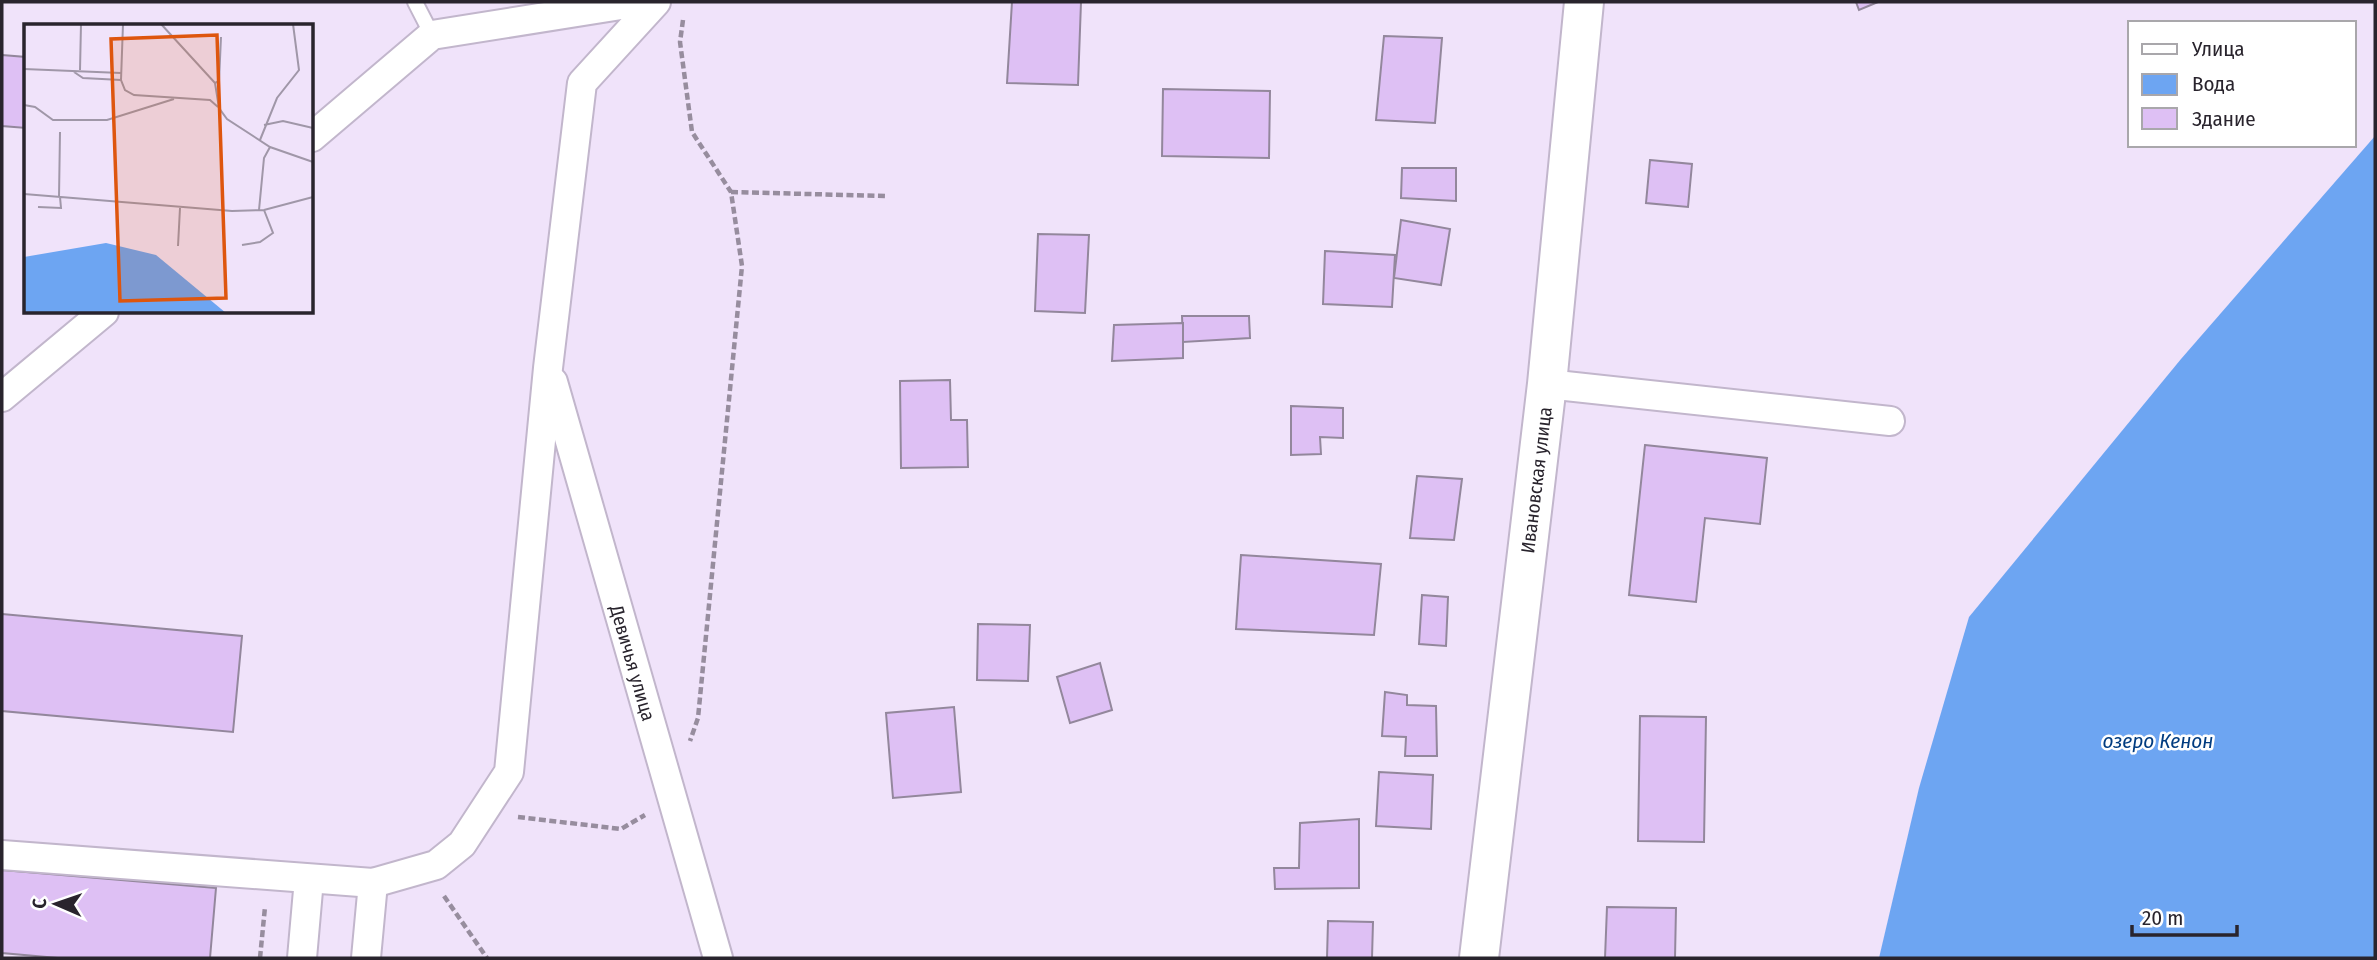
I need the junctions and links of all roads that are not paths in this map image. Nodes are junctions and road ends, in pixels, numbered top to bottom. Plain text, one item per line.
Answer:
1 (415, 2) edge
2 (640, 2) edge
3 (656, 2) edge
4 (1584, 2) edge
5 (432, 35) junction
6 (313, 136) edge
7 (103, 313) edge
8 (548, 368) junction
9 (1547, 384) junction
10 (2, 397) edge
11 (1890, 421) dead end
12 (2, 855) edge
13 (309, 878) junction
14 (373, 883) junction
15 (302, 958) edge
16 (366, 958) edge
17 (718, 958) edge
18 (1479, 958) edge

1 - 5 lane
2 - 5 street
3 - 8 street
4 - 9 main road, Ивановская улица
5 - 6 street
7 - 10 street
8 - 14 street
8 - 17 street, Девичья улица
9 - 11 street
9 - 18 main road, Ивановская улица
12 - 13 street
13 - 14 street
13 - 15 street
14 - 16 street

